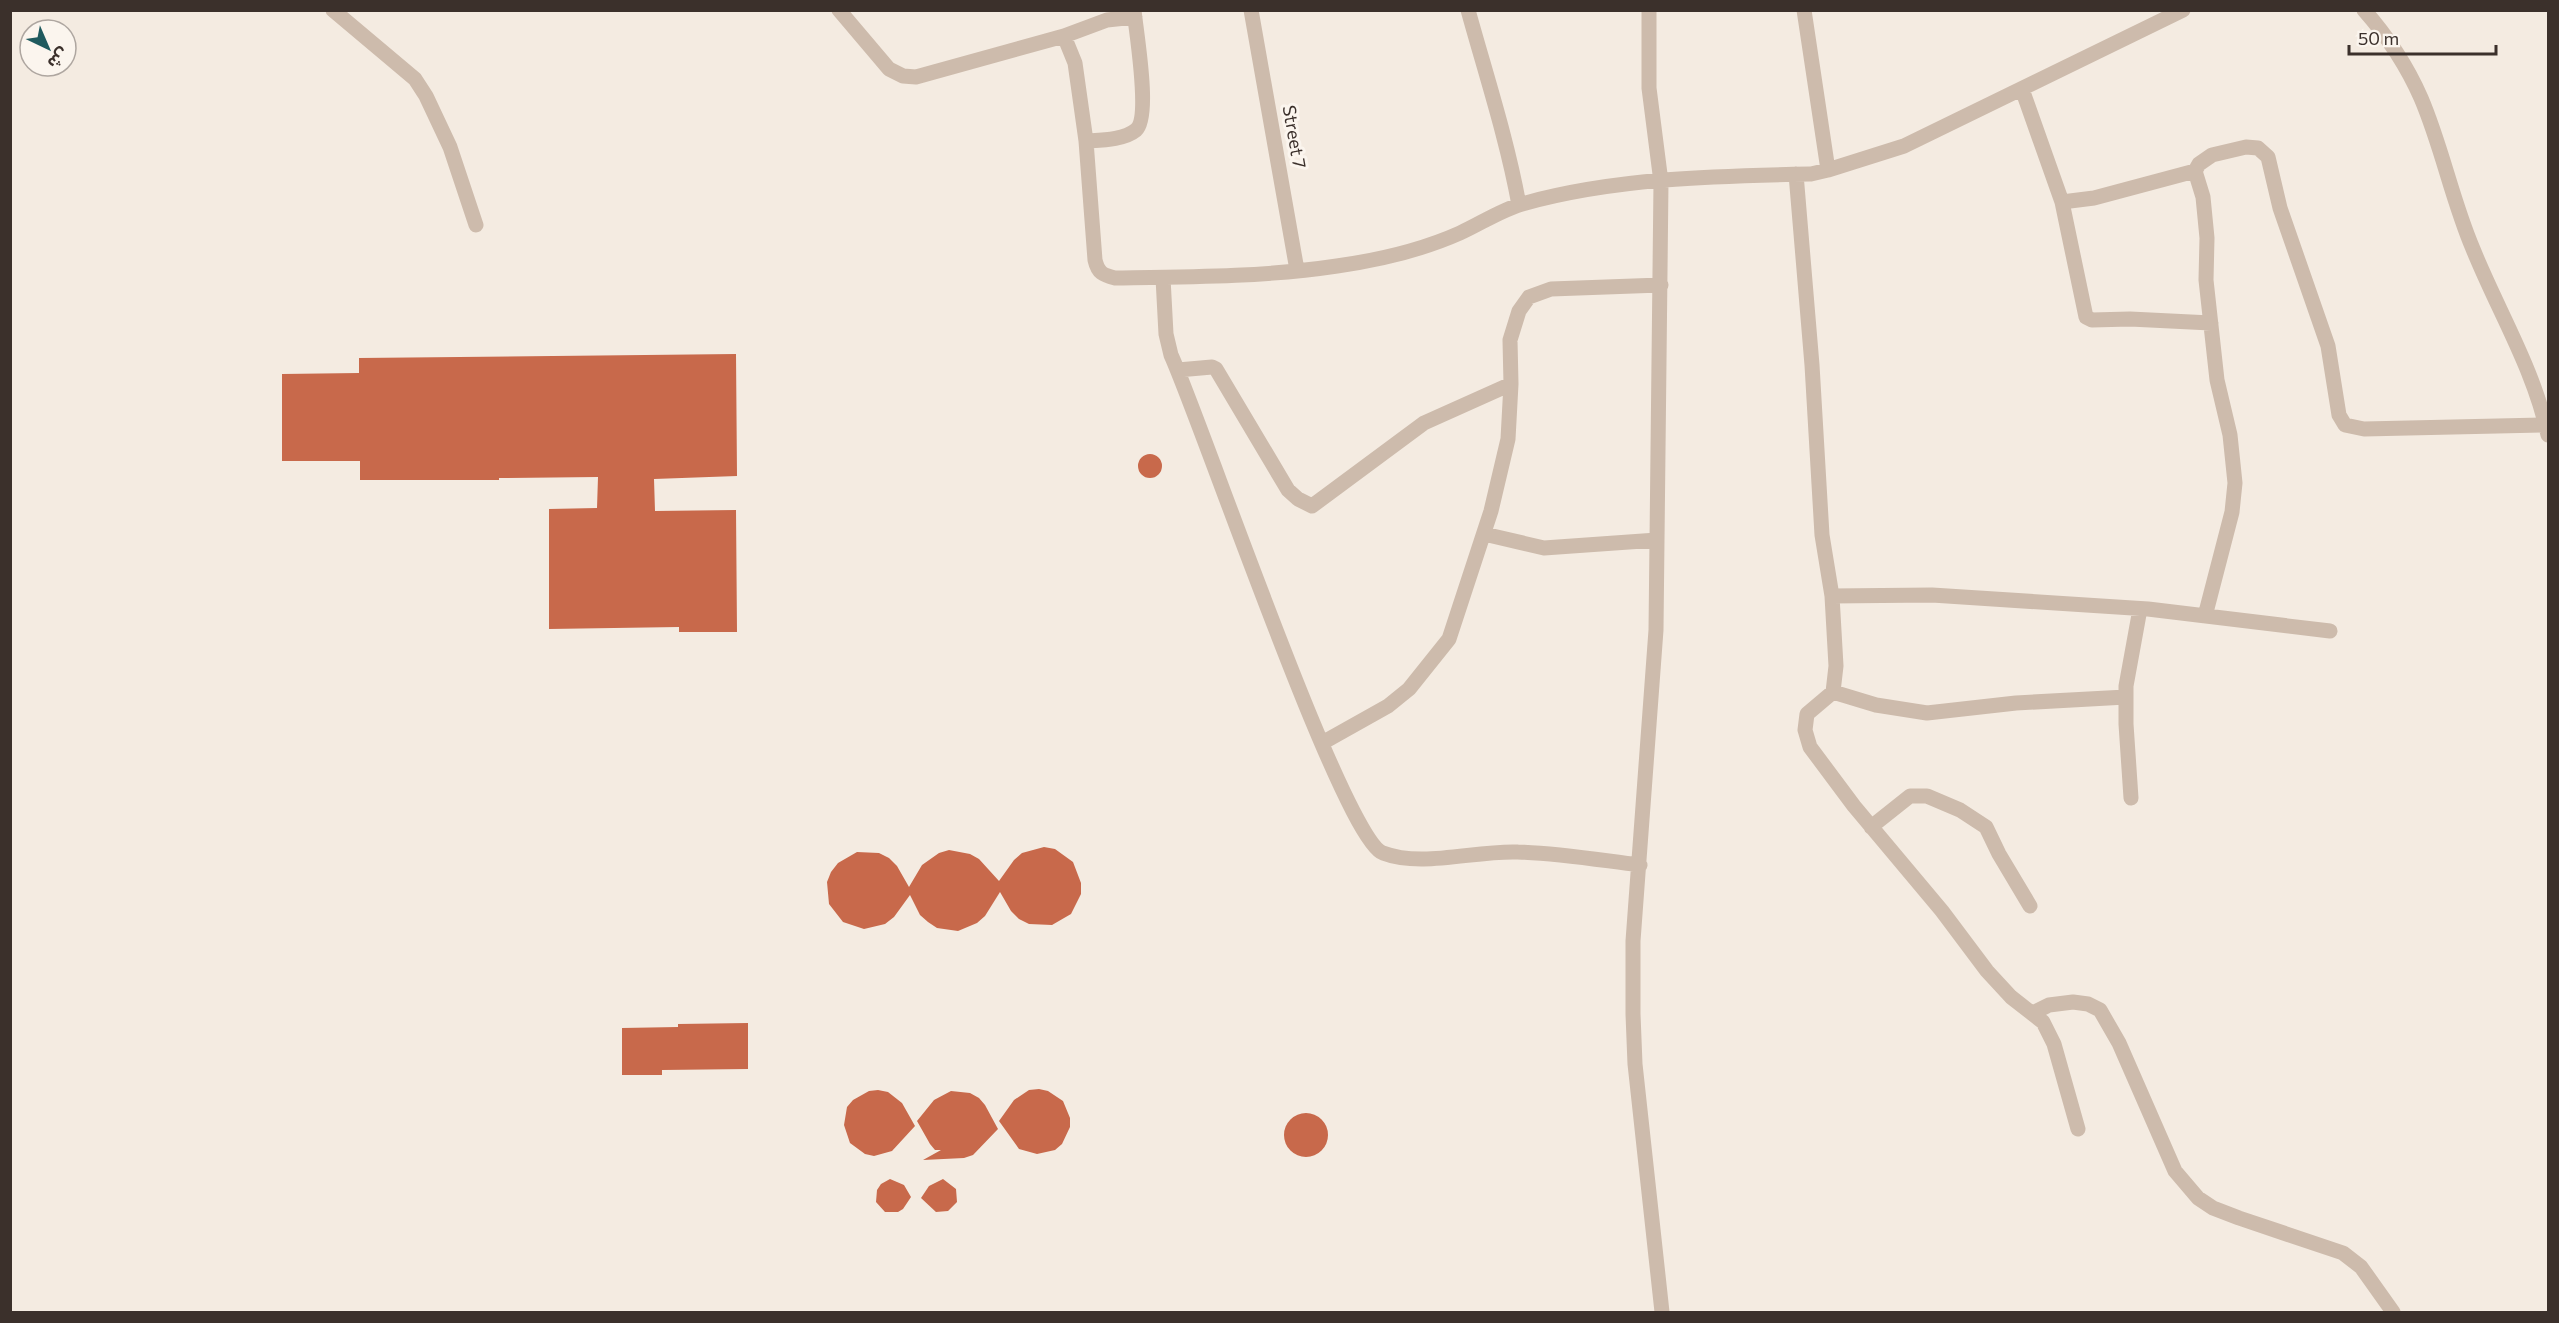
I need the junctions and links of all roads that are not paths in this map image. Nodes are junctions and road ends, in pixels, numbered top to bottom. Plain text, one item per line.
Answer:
1 (333, 10) edge
2 (839, 10) edge
3 (1251, 10) edge
4 (1468, 10) edge
5 (1649, 10) edge
6 (1804, 10) edge
7 (2183, 10) edge
8 (2364, 10) edge
9 (1135, 14) edge
10 (1064, 36) junction
11 (2022, 89) junction
12 (1086, 141) junction
13 (1828, 170) junction
14 (2196, 171) junction
15 (1796, 174) junction
16 (1661, 182) junction
17 (2062, 202) junction
18 (1520, 205) junction
19 (476, 225) dead end
20 (1297, 270) junction
21 (1163, 278) junction
22 (1661, 285) junction
23 (2211, 323) junction
24 (1178, 370) junction
25 (1511, 384) junction
26 (2547, 430) edge
27 (1484, 534) junction
28 (1657, 540) junction
29 (1832, 596) junction
30 (2140, 609) junction
31 (2205, 616) junction
32 (2330, 631) dead end
33 (1833, 692) junction
34 (2126, 697) junction
35 (1322, 743) junction
36 (2131, 798) dead end
37 (1871, 827) junction
38 (1640, 865) junction
39 (2030, 906) dead end
40 (2033, 1013) junction
41 (2078, 1129) dead end
42 (1662, 1312) edge
43 (2393, 1312) edge

1 - 19 street
2 - 10 street
3 - 20 street, Street 7
4 - 18 street
5 - 16 street
6 - 13 street
7 - 11 street
8 - 26 street
9 - 10 street
9 - 12 street
10 - 12 street
11 - 13 street
11 - 17 street
12 - 21 street
13 - 15 street
14 - 17 street
14 - 23 street
14 - 26 street
15 - 16 street
15 - 29 street
16 - 18 street
16 - 22 street
17 - 23 street
18 - 20 street
20 - 21 street
21 - 24 street
22 - 25 street
22 - 28 street
23 - 31 street
24 - 25 street
24 - 35 street
25 - 27 street
27 - 28 street
27 - 35 street
28 - 38 street
29 - 30 street
29 - 33 street
30 - 31 street
30 - 34 street
31 - 32 street
33 - 34 street
33 - 37 street
34 - 36 street
35 - 38 street
37 - 39 street
37 - 40 street
38 - 42 street
40 - 41 street
40 - 43 street

